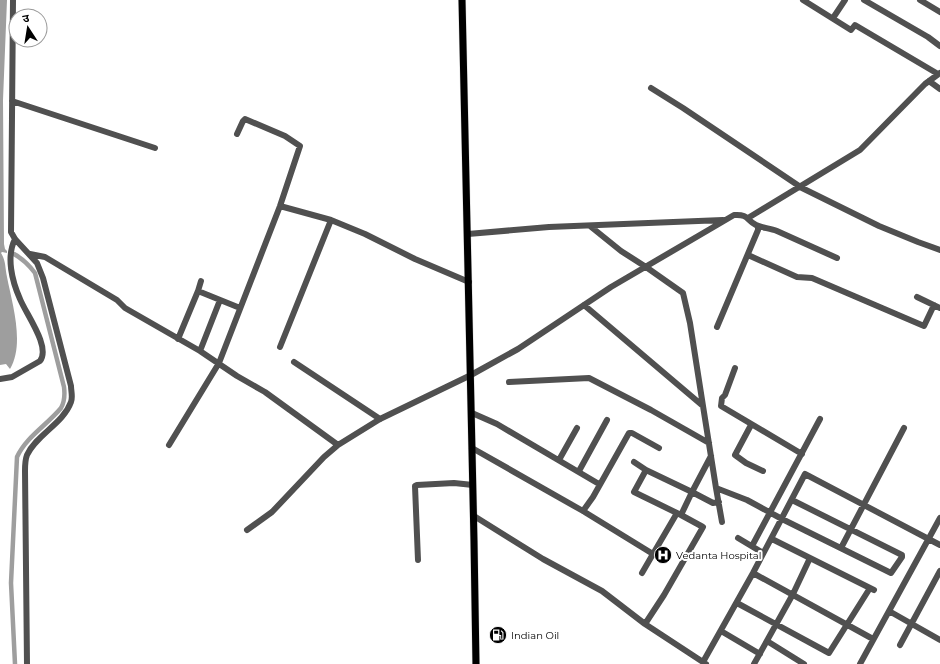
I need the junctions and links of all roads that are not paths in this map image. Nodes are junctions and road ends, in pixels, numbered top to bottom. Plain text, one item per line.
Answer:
1 (13, 0) edge
2 (462, 0) edge
3 (803, 0) edge
4 (846, 0) edge
5 (864, 0) edge
6 (920, 0) edge
7 (940, 12) edge
8 (833, 18) junction
9 (940, 46) edge
10 (939, 74) edge
11 (929, 81) junction
12 (652, 88) dead end
13 (940, 89) edge
14 (12, 101) junction
15 (237, 134) dead end
16 (155, 148) dead end
17 (800, 186) junction
18 (280, 206) junction
19 (748, 218) junction
20 (331, 220) junction
21 (724, 220) junction
22 (590, 226) junction
23 (758, 226) junction
24 (468, 234) junction
25 (15, 239) junction
26 (940, 250) edge
27 (30, 254) junction
28 (748, 255) junction
29 (837, 258) dead end
30 (646, 267) junction
31 (201, 281) dead end
32 (469, 282) junction
33 (198, 291) junction
34 (917, 297) dead end
35 (220, 300) junction
36 (584, 305) junction
37 (937, 306) edge
38 (240, 308) junction
39 (717, 327) dead end
40 (178, 339) junction
41 (280, 347) dead end
42 (200, 351) junction
43 (294, 362) dead end
44 (219, 363) junction
45 (735, 368) dead end
46 (471, 375) junction
47 (6, 378) edge
48 (509, 382) dead end
49 (702, 406) junction
50 (472, 413) junction
51 (380, 419) junction
52 (820, 419) dead end
53 (607, 420) dead end
54 (751, 425) junction
55 (576, 428) dead end
56 (904, 428) dead end
57 (708, 444) junction
58 (169, 445) dead end
59 (338, 445) junction
60 (472, 448) junction
61 (659, 448) dead end
62 (802, 454) junction
63 (710, 456) junction
64 (559, 460) junction
65 (634, 462) dead end
66 (646, 470) junction
67 (579, 471) junction
68 (763, 471) dead end
69 (599, 484) junction
70 (473, 485) junction
71 (716, 488) junction
72 (692, 492) junction
73 (792, 500) junction
74 (719, 502) junction
75 (864, 505) junction
76 (584, 511) junction
77 (770, 512) junction
78 (679, 514) junction
79 (474, 516) junction
80 (940, 518) edge
81 (782, 519) junction
82 (722, 522) dead end
83 (247, 530) dead end
84 (851, 530) junction
85 (738, 538) dead end
86 (772, 539) junction
87 (928, 540) junction
88 (940, 545) edge
89 (752, 546) junction
90 (841, 548) junction
91 (763, 553) junction
92 (653, 554) junction
93 (810, 558) junction
94 (418, 560) dead end
95 (940, 571) edge
96 (642, 573) dead end
97 (754, 574) junction
98 (793, 594) junction
99 (737, 602) junction
100 (889, 611) junction
101 (645, 624) junction
102 (776, 624) junction
103 (911, 624) junction
104 (847, 625) junction
105 (721, 631) junction
106 (874, 639) junction
107 (940, 640) edge
108 (767, 641) junction
109 (900, 645) dead end
110 (760, 654) junction
111 (705, 663) edge
112 (27, 664) edge
113 (476, 664) edge
114 (754, 664) edge
115 (804, 664) edge
116 (861, 664) edge

1 - 14 street
2 - 24 main road
3 - 8 street
4 - 8 street
5 - 9 street
6 - 7 street
8 - 10 street
10 - 11 street
11 - 13 street
11 - 17 street
12 - 17 street
14 - 16 street
14 - 25 street
15 - 18 street
17 - 19 street
17 - 26 street
18 - 20 street
18 - 38 street
19 - 21 street
19 - 23 street
20 - 32 street
20 - 41 street
21 - 22 street
21 - 30 street
22 - 24 street
22 - 30 street
23 - 28 street
23 - 29 street
24 - 32 main road
25 - 27 street
25 - 47 street
27 - 40 street
27 - 112 street
28 - 37 street
28 - 39 street
30 - 36 street
30 - 49 street
31 - 33 street
32 - 46 main road
33 - 35 street
33 - 40 street
34 - 37 street
35 - 38 street
35 - 42 street
36 - 46 street
36 - 49 street
38 - 44 street
40 - 42 street
42 - 44 street
43 - 51 street
44 - 58 street
44 - 59 street
45 - 54 street
46 - 50 main road
46 - 51 street
48 - 57 street
49 - 57 street
50 - 60 main road
50 - 64 street
51 - 59 street
52 - 62 street
53 - 67 street
54 - 62 street
54 - 68 street
55 - 64 street
56 - 75 street
57 - 63 street
59 - 83 street
60 - 70 main road
60 - 76 street
61 - 69 street
62 - 77 street
63 - 71 street
63 - 72 street
64 - 67 street
65 - 66 street
66 - 72 street
66 - 78 street
67 - 69 street
69 - 76 street
70 - 79 main road
70 - 94 street
71 - 74 street
71 - 77 street
72 - 74 street
72 - 78 street
73 - 75 street
73 - 81 street
73 - 84 street
74 - 82 street
75 - 84 street
75 - 87 street
76 - 92 street
77 - 81 street
77 - 89 street
78 - 92 street
78 - 101 street
79 - 101 street
79 - 113 main road
80 - 87 street
81 - 86 street
81 - 90 street
84 - 90 street
84 - 90 street
85 - 89 street
86 - 91 street
86 - 93 street
87 - 88 street
87 - 100 street
89 - 91 street
91 - 97 street
92 - 96 street
93 - 98 street
93 - 104 street
95 - 103 street
97 - 98 street
97 - 99 street
98 - 102 street
98 - 104 street
99 - 102 street
99 - 105 street
100 - 103 street
100 - 106 street
101 - 111 street
102 - 104 street
102 - 108 street
103 - 107 street
103 - 109 street
104 - 106 street
105 - 110 street
105 - 111 street
106 - 116 street
108 - 110 street
108 - 115 street
110 - 114 street

